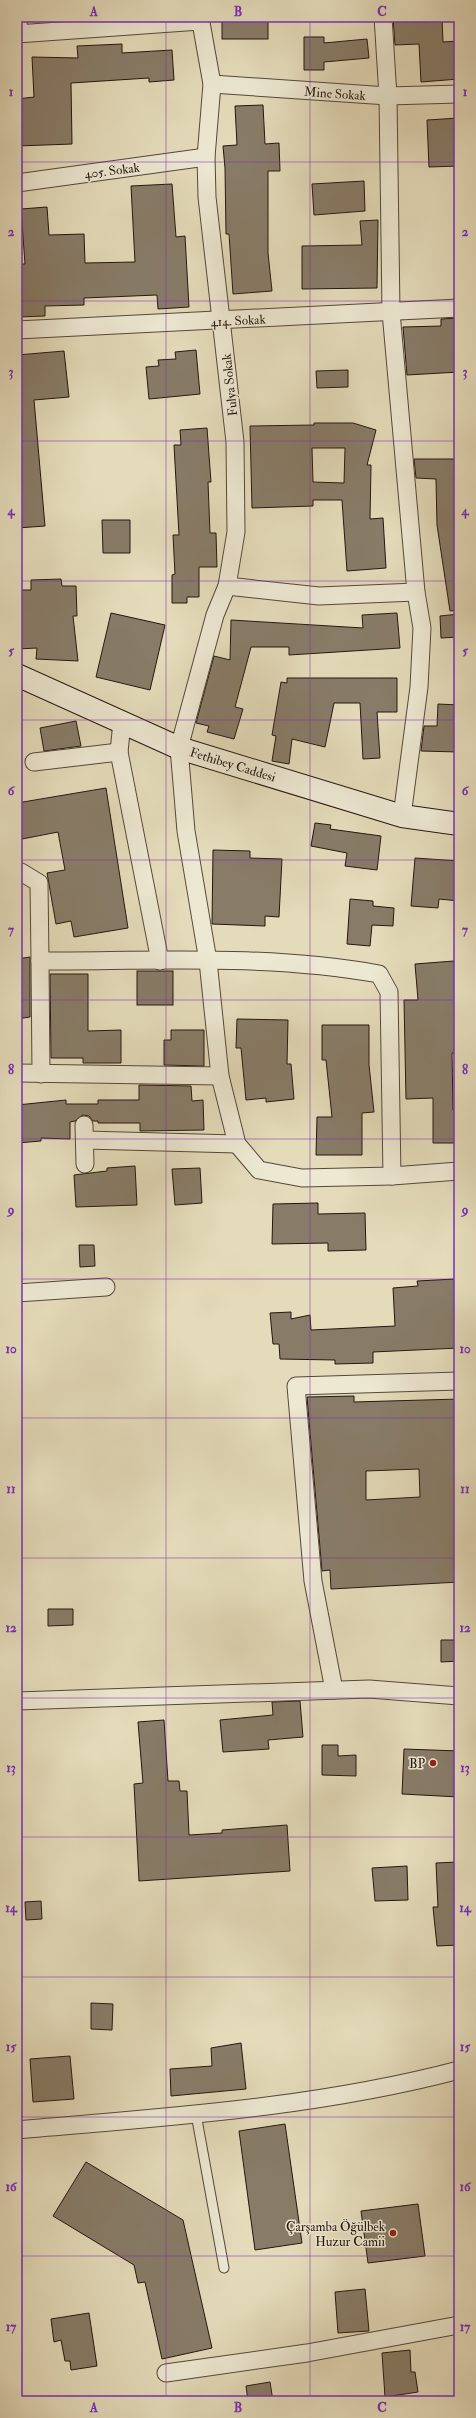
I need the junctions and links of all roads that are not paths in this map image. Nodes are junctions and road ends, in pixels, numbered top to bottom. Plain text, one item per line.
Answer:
1 (383, 17) edge
2 (200, 19) edge
3 (18, 29) edge
4 (212, 84) junction
5 (459, 94) edge
6 (388, 96) junction
7 (206, 157) junction
8 (17, 183) edge
9 (459, 308) edge
10 (391, 312) junction
11 (222, 321) junction
12 (17, 330) edge
13 (227, 586) junction
14 (416, 592) junction
15 (17, 675) edge
16 (122, 722) junction
17 (179, 748) junction
18 (119, 752) junction
19 (34, 762) dead end
20 (402, 816) junction
21 (459, 824) edge
22 (17, 872) edge
23 (40, 961) junction
24 (160, 961) junction
25 (208, 961) junction
26 (17, 1073) edge
27 (41, 1074) junction
28 (220, 1076) junction
29 (237, 1144) junction
30 (85, 1164) dead end
31 (459, 1171) edge
32 (392, 1176) junction
33 (106, 1287) dead end
34 (17, 1293) edge
35 (459, 1381) edge
36 (334, 1690) junction
37 (459, 1696) edge
38 (17, 1702) edge
39 (459, 2070) edge
40 (196, 2114) junction
41 (17, 2130) edge
42 (224, 2268) dead end
43 (459, 2324) edge
44 (166, 2373) dead end

1 - 6 street
2 - 3 street
2 - 4 street, Fulya Sokak
4 - 6 street, Mine Sokak
4 - 7 street, Fulya Sokak
5 - 6 street, Mine Sokak
6 - 10 street
7 - 8 street, 405. Sokak
7 - 11 street, Fulya Sokak
9 - 10 street, 414. Sokak
10 - 11 street, 414. Sokak
10 - 14 street
11 - 12 street, 414. Sokak
11 - 13 street, Fulya Sokak
13 - 14 street
13 - 17 street, Fulya Sokak
14 - 20 street
15 - 16 street, Fethibey Caddesi
16 - 17 street, Fethibey Caddesi
16 - 18 street
17 - 20 street, Fethibey Caddesi
17 - 25 street, Fulya Sokak
18 - 19 street
18 - 24 street
20 - 21 street, Fethibey Caddesi
22 - 23 street
23 - 24 street
23 - 27 street
24 - 25 street
25 - 28 street, Fulya Sokak
25 - 32 street
26 - 27 street
27 - 28 street
28 - 29 street, Fulya Sokak
29 - 30 street
29 - 32 street
31 - 32 street
33 - 34 street
35 - 36 street
36 - 37 street
36 - 38 street
39 - 40 street
40 - 41 street
40 - 42 lane
43 - 44 street

